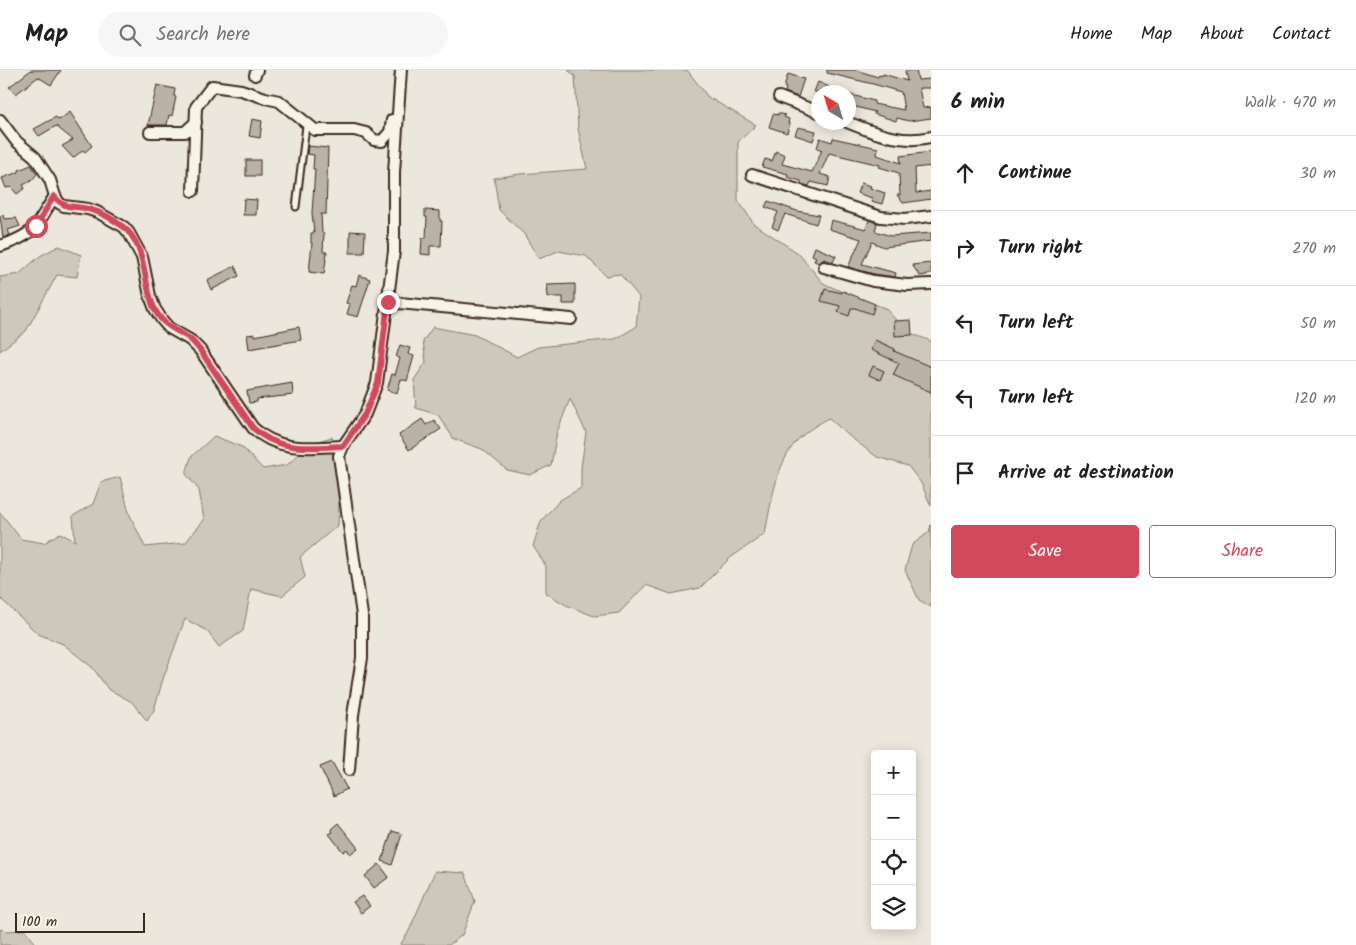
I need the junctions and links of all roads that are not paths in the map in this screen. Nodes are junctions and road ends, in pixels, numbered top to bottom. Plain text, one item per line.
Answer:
1 (401, 70) edge
2 (398, 95) junction
3 (779, 97) dead end
4 (811, 109) edge
5 (0, 120) edge
6 (196, 122) junction
7 (856, 126) edge
8 (315, 130) junction
9 (150, 132) dead end
10 (931, 137) edge
11 (752, 176) dead end
12 (193, 190) dead end
13 (54, 196) junction
14 (296, 207) dead end
15 (931, 216) edge
16 (0, 246) edge
17 (824, 267) dead end
18 (931, 284) edge
19 (388, 302) junction
20 (571, 319) dead end
21 (343, 446) junction
22 (349, 770) dead end

1 - 2 street
2 - 8 street
2 - 19 street
3 - 4 street
5 - 13 street
6 - 8 street
6 - 9 street
6 - 12 street
7 - 10 street
8 - 14 lane
11 - 15 street
13 - 16 street
13 - 21 street
17 - 18 street
19 - 20 street
19 - 21 street
21 - 22 street

